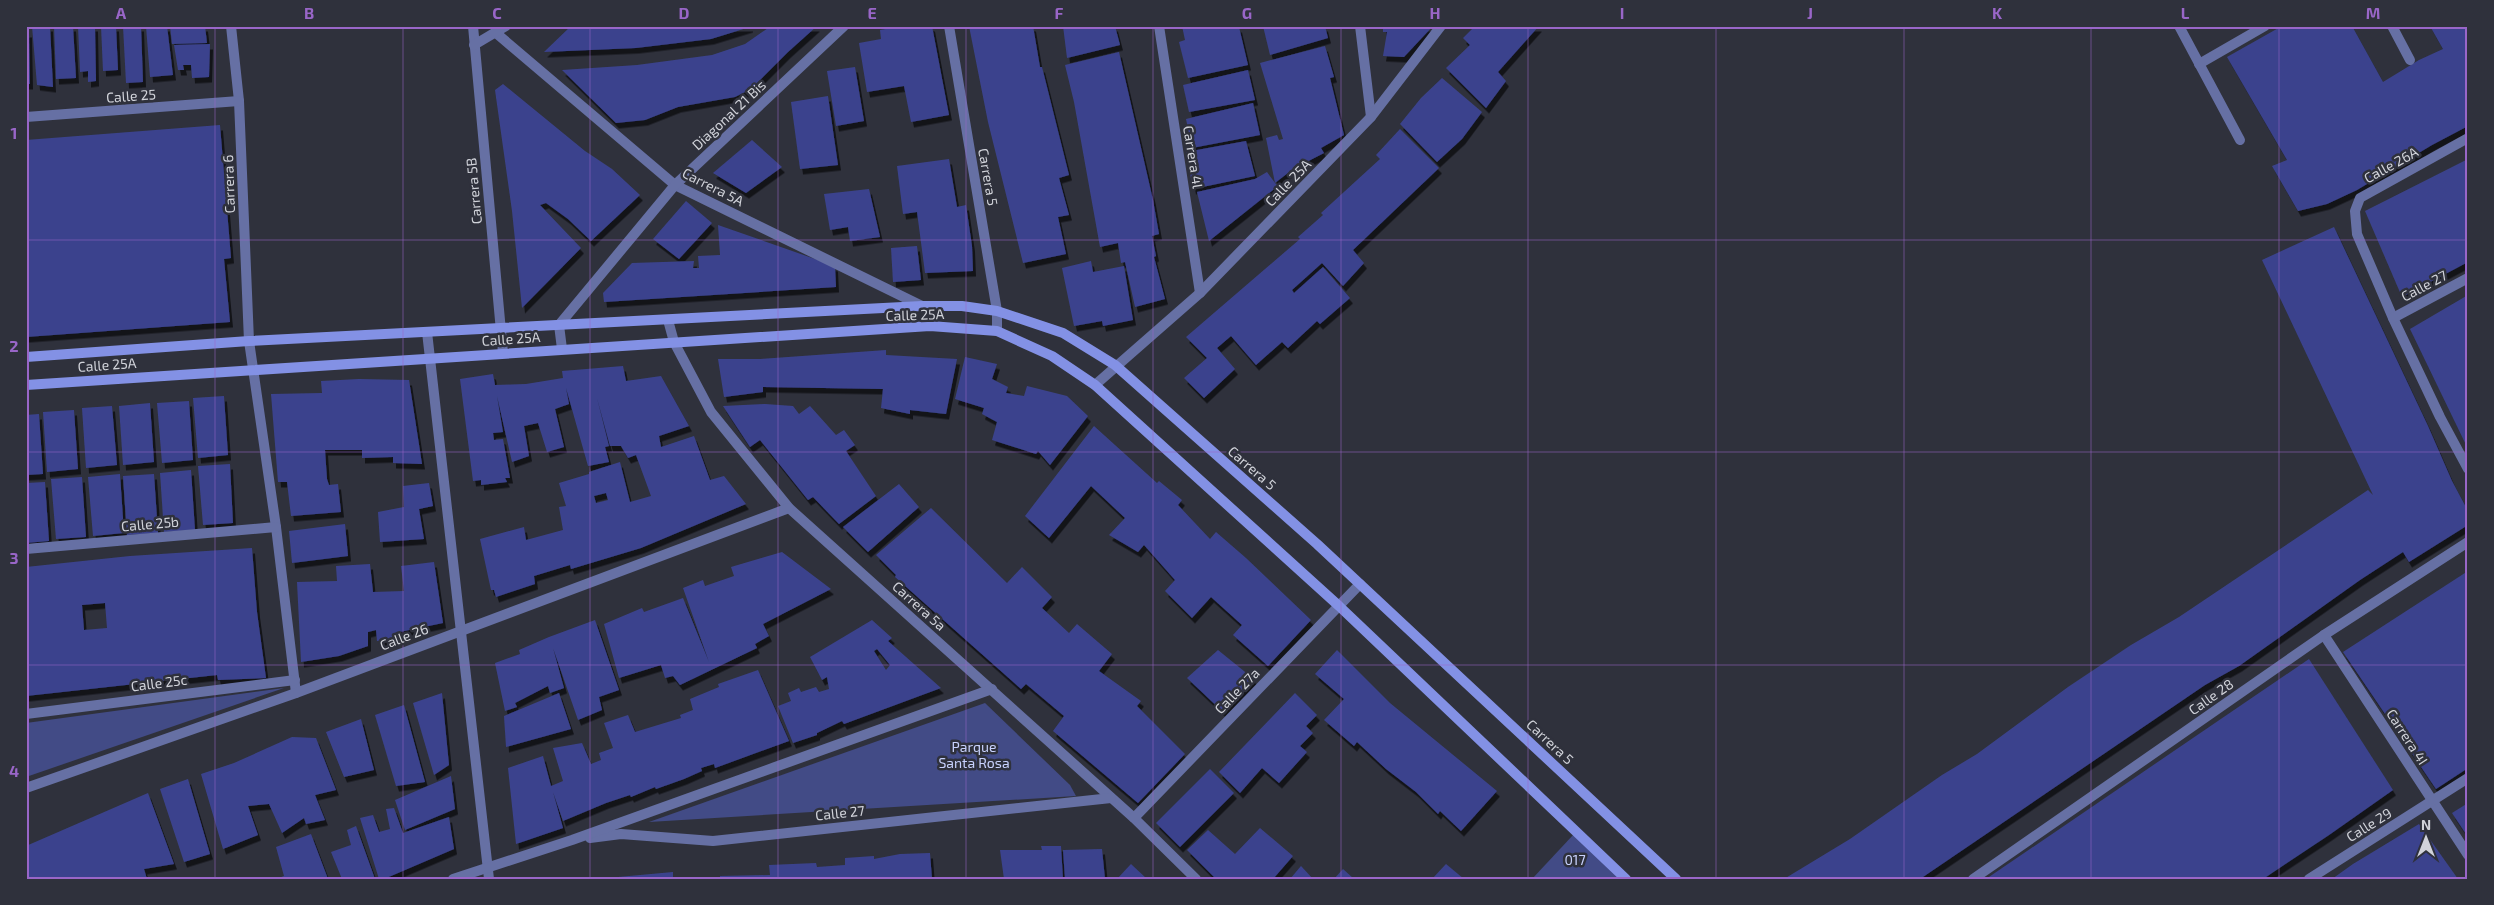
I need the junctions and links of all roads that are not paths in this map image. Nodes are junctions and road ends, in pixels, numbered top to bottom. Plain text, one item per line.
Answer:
1 (231, 26) edge
2 (472, 26) edge
3 (506, 26) edge
4 (844, 26) edge
5 (949, 26) edge
6 (1159, 26) edge
7 (1360, 26) edge
8 (1441, 26) edge
9 (2179, 26) edge
10 (2265, 26) edge
11 (2392, 26) edge
12 (496, 33) junction
13 (474, 45) junction
14 (2410, 60) dead end
15 (2199, 64) junction
16 (239, 101) junction
17 (26, 117) edge
18 (1371, 117) junction
19 (2468, 138) edge
20 (2240, 140) dead end
21 (675, 185) junction
22 (2468, 278) edge
23 (1200, 293) junction
24 (922, 306) junction
25 (997, 311) junction
26 (2393, 318) junction
27 (668, 320) junction
28 (559, 325) junction
29 (501, 328) junction
30 (997, 331) junction
31 (427, 332) junction
32 (249, 341) junction
33 (674, 342) junction
34 (562, 349) junction
35 (503, 353) junction
36 (26, 357) edge
37 (428, 358) junction
38 (1115, 365) junction
39 (252, 369) junction
40 (26, 384) edge
41 (1095, 385) junction
42 (2468, 469) edge
43 (789, 508) junction
44 (276, 527) junction
45 (2468, 542) edge
46 (26, 548) edge
47 (1360, 584) junction
48 (1339, 606) junction
49 (460, 630) junction
50 (2324, 635) junction
51 (294, 680) junction
52 (992, 689) junction
53 (296, 693) junction
54 (26, 714) edge
55 (2468, 778) edge
56 (26, 788) edge
57 (1111, 798) junction
58 (2433, 801) junction
59 (1134, 818) junction
60 (572, 840) junction
61 (2468, 855) edge
62 (488, 866) junction
63 (453, 879) edge
64 (489, 879) edge
65 (1196, 879) edge
66 (1626, 879) edge
67 (1676, 879) edge
68 (1973, 879) edge
69 (2308, 879) edge

1 - 16 street, Carrera 6
2 - 13 street, Carrera 5B
3 - 12 street
4 - 21 street, Diagonal 21 Bis
5 - 25 street, Carrera 5
6 - 23 street, Carrera 4l
7 - 18 street
8 - 18 street, Calle 25A
9 - 15 street
10 - 15 street
11 - 14 street
12 - 13 street
12 - 21 street, Carrera 5A
13 - 29 street, Carrera 5B
15 - 20 street
16 - 17 street, Calle 25
16 - 32 street, Carrera 6
18 - 23 street, Calle 25A
19 - 26 street, Calle 26A
21 - 24 street, Carrera 5A
21 - 28 street, Diagonal 21 Bis
22 - 26 street, Calle 27
23 - 38 street, Calle 25A
24 - 25 street, Calle 25A
24 - 27 street, Calle 25A
25 - 30 street
25 - 38 street, Carrera 5
26 - 42 street, Calle 26A
27 - 28 street, Calle 25A
27 - 33 street, Carrera 5a
28 - 29 street, Calle 25A
28 - 34 street
29 - 31 street, Calle 25A
29 - 35 street, Carrera 5B
30 - 33 street, Calle 25A
30 - 41 street
31 - 32 street, Calle 25A
31 - 37 street
32 - 36 street, Calle 25A
32 - 39 street, Carrera 6
33 - 34 street, Calle 25A
33 - 43 street, Carrera 5a
34 - 35 street, Calle 25A
35 - 37 street, Calle 25A
37 - 39 street, Calle 25A
37 - 49 street
38 - 41 street, Calle 25A
38 - 47 street, Carrera 5
39 - 40 street, Calle 25A
39 - 44 street, Carrera 6
41 - 48 street
43 - 49 street, Calle 26
43 - 52 street, Carrera 5a
44 - 46 street, Calle 25b
44 - 51 street, Carrera 6
45 - 50 street, Calle 28
47 - 48 street, Calle 27a
47 - 67 street, Carrera 5
48 - 59 street, Calle 27a
48 - 66 street
49 - 53 street, Calle 26
49 - 62 street
50 - 58 street, Carrera 4I
50 - 68 street, Calle 28
51 - 53 street, Carrera 6
51 - 54 street, Calle 25c
52 - 57 street, Carrera 5a
52 - 60 street, Calle 27
53 - 56 street, Calle 26
55 - 58 street, Calle 29
57 - 59 street, Carrera 5a
57 - 60 street, Calle 27
58 - 61 street, Carrera 4I
58 - 69 street, Calle 29
59 - 65 street, Carrera 5a
60 - 62 street, Calle 27
62 - 63 street, Calle 27
62 - 64 street

